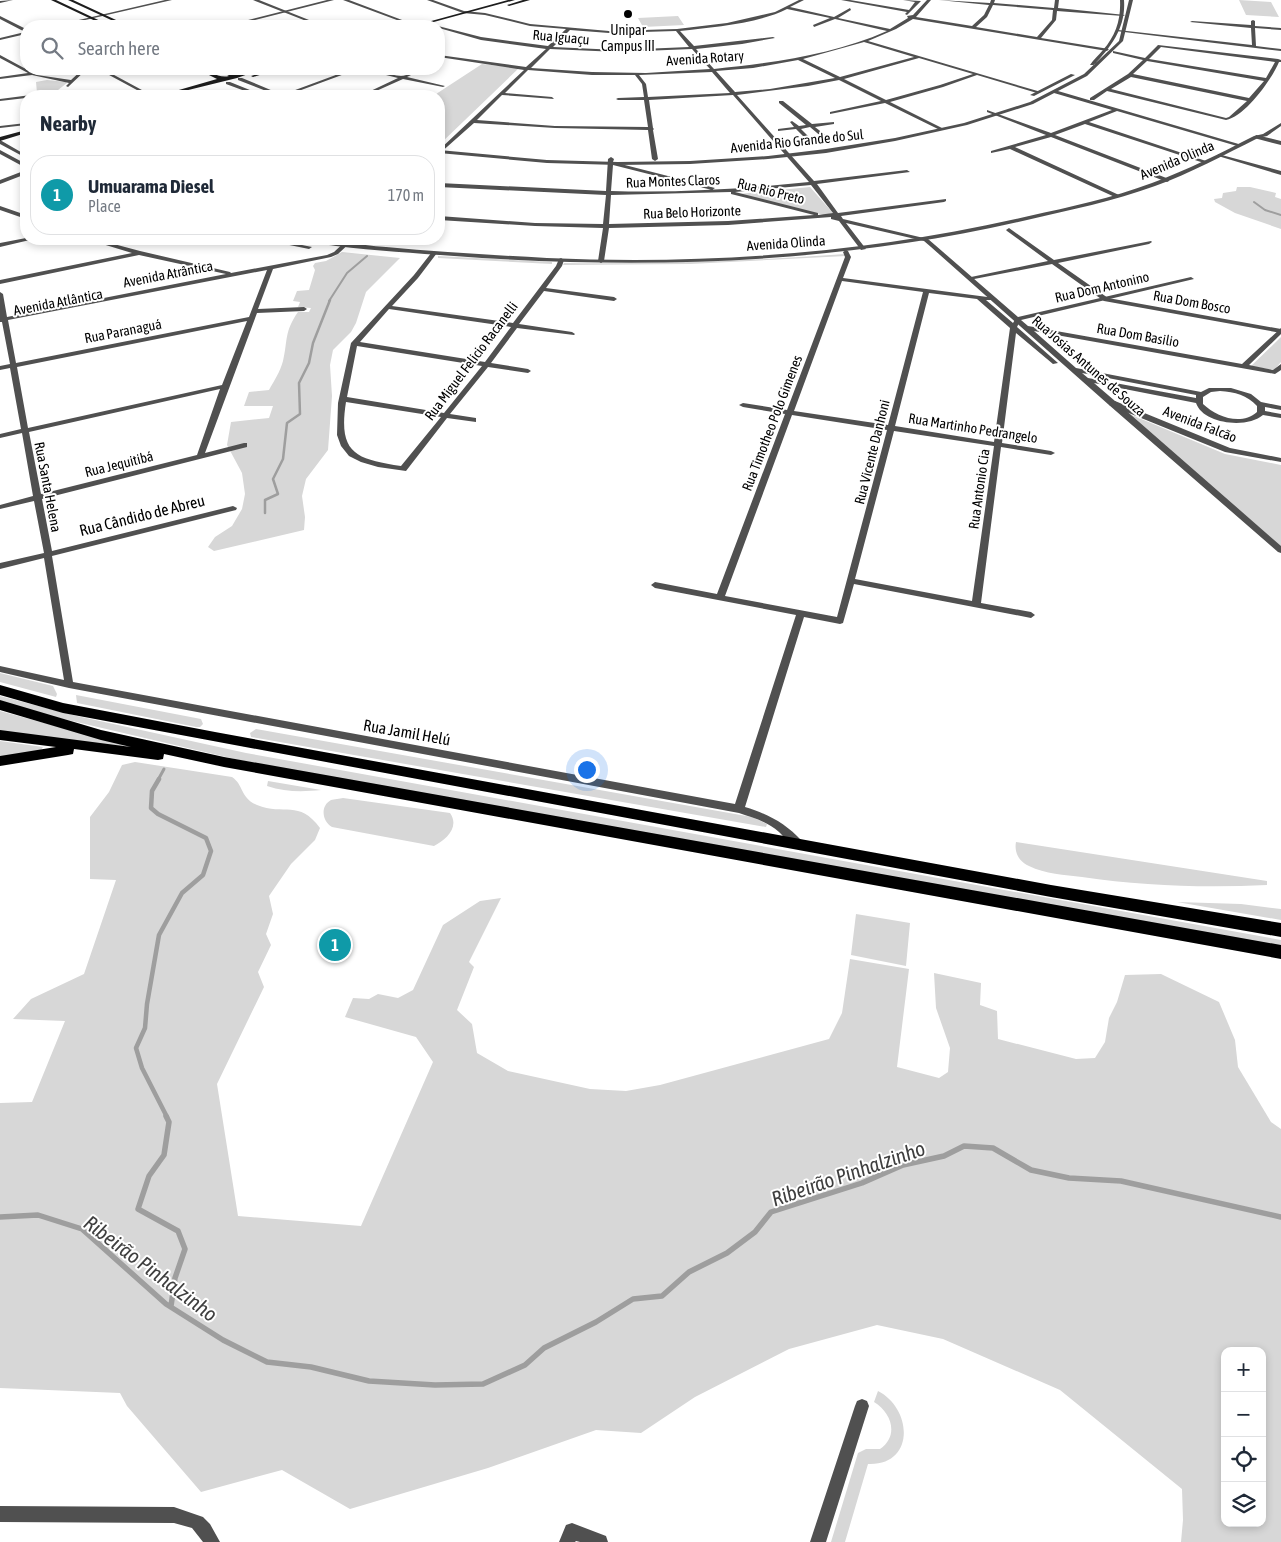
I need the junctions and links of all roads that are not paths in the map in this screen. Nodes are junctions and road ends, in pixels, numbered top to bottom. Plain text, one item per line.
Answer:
1 (10, 0) edge
2 (53, 0) edge
3 (170, 0) edge
4 (332, 0) edge
5 (344, 0) edge
6 (429, 0) edge
7 (514, 0) edge
8 (528, 0) edge
9 (802, 0) edge
10 (843, 0) edge
11 (884, 0) edge
12 (905, 0) edge
13 (919, 0) edge
14 (929, 0) edge
15 (941, 0) edge
16 (1057, 0) edge
17 (1122, 0) edge
18 (1131, 0) edge
19 (72, 1) edge
20 (160, 1) edge
21 (0, 2) edge
22 (254, 2) edge
23 (521, 2) junction
24 (993, 2) edge
25 (61, 4) junction
26 (879, 6) junction
27 (788, 8) junction
28 (850, 9) dead end
29 (1056, 10) junction
30 (910, 11) junction
31 (285, 12) junction
32 (467, 12) junction
33 (278, 13) junction
34 (479, 14) junction
35 (103, 15) junction
36 (1123, 15) junction
37 (904, 16) junction
38 (0, 18) edge
39 (92, 18) junction
40 (835, 18) junction
41 (912, 18) junction
42 (83, 20) edge
43 (96, 20) edge
44 (114, 20) edge
45 (251, 20) edge
46 (295, 20) edge
47 (306, 20) edge
48 (399, 20) edge
49 (437, 20) edge
50 (445, 23) edge
51 (1253, 24) junction
52 (814, 26) dead end
53 (445, 28) edge
54 (973, 28) junction
55 (20, 29) edge
56 (883, 29) junction
57 (1281, 29) edge
58 (568, 30) junction
59 (677, 30) junction
60 (890, 30) junction
61 (1118, 31) junction
62 (1127, 32) junction
63 (20, 34) edge
64 (773, 38) dead end
65 (0, 39) edge
66 (1038, 39) junction
67 (1189, 40) junction
68 (864, 41) junction
69 (1119, 47) junction
70 (1254, 47) junction
71 (549, 48) junction
72 (695, 48) junction
73 (1107, 50) junction
74 (1281, 50) edge
75 (815, 51) junction
76 (1115, 52) junction
77 (1125, 52) junction
78 (821, 54) junction
79 (445, 55) edge
80 (0, 56) edge
81 (448, 56) junction
82 (445, 57) edge
83 (919, 57) junction
84 (798, 58) junction
85 (1148, 58) junction
86 (1280, 60) edge
87 (20, 68) edge
88 (529, 68) junction
89 (712, 68) junction
90 (635, 73) junction
91 (651, 73) junction
92 (977, 74) junction
93 (31, 75) edge
94 (79, 75) edge
95 (112, 75) edge
96 (222, 75) edge
97 (237, 75) edge
98 (255, 75) edge
99 (340, 75) edge
100 (389, 75) edge
101 (408, 75) edge
102 (1130, 75) junction
103 (214, 76) joint
104 (233, 76) junction
105 (34, 77) junction
106 (1070, 77) junction
107 (0, 78) edge
108 (401, 78) junction
109 (222, 79) junction
110 (240, 79) junction
111 (840, 79) junction
112 (1080, 80) junction
113 (1268, 80) junction
114 (72, 82) junction
115 (228, 83) junction
116 (644, 84) junction
117 (443, 86) dead end
118 (64, 90) edge
119 (140, 90) edge
120 (182, 90) edge
121 (202, 90) edge
122 (248, 90) edge
123 (267, 90) edge
124 (298, 90) edge
125 (375, 90) edge
126 (1108, 90) junction
127 (1039, 92) junction
128 (1056, 92) junction
129 (501, 94) junction
130 (735, 94) junction
131 (1030, 96) dead end
132 (20, 97) edge
133 (552, 98) dead end
134 (618, 99) dead end
135 (647, 99) junction
136 (1021, 99) dead end
137 (1092, 99) dead end
138 (0, 100) edge
139 (1251, 100) junction
140 (782, 102) dead end
141 (885, 102) junction
142 (1116, 110) junction
143 (989, 111) junction
144 (832, 113) dead end
145 (998, 114) junction
146 (1281, 117) edge
147 (473, 121) junction
148 (792, 122) dead end
149 (1084, 122) junction
150 (832, 123) dead end
151 (1281, 124) edge
152 (20, 125) edge
153 (811, 126) junction
154 (933, 126) junction
155 (0, 127) edge
156 (798, 128) junction
157 (652, 129) junction
158 (940, 129) junction
159 (780, 130) dead end
160 (20, 135) edge
161 (1051, 135) junction
162 (1256, 137) junction
163 (20, 139) edge
164 (820, 140) junction
165 (1, 143) edge
166 (1281, 143) edge
167 (1239, 145) junction
168 (445, 146) edge
169 (826, 146) junction
170 (1011, 148) junction
171 (0, 152) edge
172 (445, 152) edge
173 (994, 152) dead end
174 (787, 153) junction
175 (20, 154) edge
176 (1220, 156) junction
177 (656, 159) junction
178 (611, 161) junction
179 (1206, 162) junction
180 (20, 163) edge
181 (907, 172) dead end
182 (1281, 173) edge
183 (20, 174) edge
184 (1167, 180) junction
185 (0, 182) edge
186 (812, 183) junction
187 (445, 185) edge
188 (724, 191) junction
189 (609, 194) junction
190 (1117, 196) junction
191 (944, 200) dead end
192 (0, 208) edge
193 (11, 211) junction
194 (0, 213) edge
195 (20, 215) edge
196 (825, 216) junction
197 (839, 217) junction
198 (445, 218) edge
199 (1002, 226) junction
200 (606, 227) junction
201 (1008, 230) junction
202 (960, 240) dead end
203 (20, 241) edge
204 (1149, 242) dead end
205 (928, 244) junction
206 (942, 244) dead end
207 (0, 245) edge
208 (110, 245) edge
209 (305, 245) edge
210 (344, 245) joint
211 (339, 250) junction
212 (864, 252) junction
213 (139, 253) junction
214 (847, 254) junction
215 (432, 256) junction
216 (602, 261) junction
217 (1052, 262) junction
218 (560, 263) junction
219 (270, 271) junction
220 (233, 274) junction
221 (247, 278) junction
222 (840, 278) junction
223 (971, 279) junction
224 (1191, 279) dead end
225 (0, 282) edge
226 (542, 289) junction
227 (927, 290) junction
228 (0, 294) edge
229 (978, 297) junction
230 (614, 299) dead end
231 (993, 299) junction
232 (1106, 300) junction
233 (387, 307) junction
234 (304, 309) dead end
235 (252, 314) junction
236 (3, 322) edge
237 (1016, 323) junction
238 (514, 326) junction
239 (1028, 328) junction
240 (1281, 331) edge
241 (572, 334) dead end
242 (354, 344) junction
243 (1055, 362) dead end
244 (486, 365) junction
245 (13, 366) junction
246 (1243, 366) junction
247 (1281, 366) edge
248 (0, 368) edge
249 (1075, 370) junction
250 (528, 371) dead end
251 (1086, 380) junction
252 (225, 386) junction
253 (1200, 397) junction
254 (343, 399) junction
255 (1112, 403) junction
256 (1258, 403) junction
257 (743, 405) dead end
258 (1281, 408) edge
259 (790, 412) junction
260 (1261, 413) junction
261 (446, 416) junction
262 (1281, 416) edge
263 (473, 420) dead end
264 (891, 428) junction
265 (24, 431) junction
266 (0, 436) edge
267 (244, 445) dead end
268 (998, 445) junction
269 (1050, 453) dead end
270 (200, 456) junction
271 (1281, 460) edge
272 (36, 498) junction
273 (0, 507) edge
274 (233, 508) dead end
275 (1281, 550) edge
276 (48, 554) junction
277 (0, 566) edge
278 (852, 581) junction
279 (655, 584) dead end
280 (720, 597) junction
281 (976, 604) junction
282 (801, 614) junction
283 (1031, 614) dead end
284 (0, 669) edge
285 (69, 685) junction
286 (0, 690) edge
287 (0, 705) edge
288 (0, 735) edge
289 (111, 751) junction
290 (0, 761) edge
291 (224, 762) junction
292 (739, 809) junction
293 (798, 844) junction
294 (1281, 930) edge
295 (1281, 952) edge
296 (862, 1406) dead end
297 (0, 1514) edge
298 (569, 1536) edge
299 (212, 1542) edge
300 (600, 1542) edge
301 (818, 1542) edge

1 - 21 street
2 - 25 main road
3 - 20 street
4 - 31 street
5 - 48 street
6 - 32 street
7 - 23 street
7 - 32 main road
8 - 23 main road
9 - 27 street
10 - 26 street
11 - 26 street
12 - 13 street
13 - 30 street, Avenida Rotary
14 - 41 street, Avenida Rotary
15 - 24 street
16 - 29 street
17 - 36 street
18 - 62 street, Avenida Rio Grande do Sul
19 - 25 main road
19 - 35 main road
20 - 35 street
22 - 31 street
22 - 33 street
23 - 34 main road
24 - 29 street
24 - 54 street
25 - 39 main road
26 - 30 street
27 - 40 street
27 - 59 street
28 - 40 street
29 - 36 street
29 - 66 street
30 - 37 street, Avenida Rotary
31 - 33 street
31 - 47 street
32 - 34 street
32 - 49 main road
33 - 45 street
33 - 46 street
34 - 50 main road
34 - 58 street
35 - 39 street
35 - 44 main road
36 - 61 street
37 - 41 street
37 - 56 street, Avenida Rotary
38 - 55 street
39 - 42 street
39 - 43 main road
40 - 52 street
40 - 56 street
41 - 54 street
41 - 60 street, Avenida Rotary
51 - 57 street
51 - 67 street
51 - 70 street
53 - 71 street, Rua Iguaçu
54 - 66 street
56 - 60 street
56 - 75 street, Avenida Rotary
58 - 59 street
58 - 71 street
59 - 72 street
60 - 68 street, Avenida Rotary
61 - 62 street
61 - 73 street
62 - 67 street
62 - 69 street, Avenida Rio Grande do Sul
63 - 65 street
64 - 72 street, Rua Iguaçu
66 - 73 street
67 - 70 street
68 - 78 street, Avenida Rotary
68 - 83 street
69 - 76 street, Avenida Rio Grande do Sul
69 - 77 street
70 - 74 street
71 - 72 street, Rua Iguaçu
71 - 88 street
72 - 89 street
73 - 76 street
73 - 106 street
75 - 78 street
75 - 89 street, Avenida Rotary
76 - 77 street
76 - 112 street, Avenida Rio Grande do Sul
77 - 85 street
78 - 84 street, Avenida Rotary
79 - 81 street, Avenida Rotary
80 - 87 street
81 - 82 street
81 - 88 street, Avenida Rotary
83 - 92 street
83 - 111 street
84 - 89 street, Avenida Rotary
84 - 111 street
85 - 86 street
85 - 102 street
85 - 113 street
86 - 113 street
88 - 89 street, Avenida Rotary
88 - 90 street, Avenida Rotary
88 - 129 street
89 - 91 street, Avenida Rotary
89 - 130 street
90 - 91 street, Avenida Rotary
90 - 116 street
91 - 116 street
92 - 127 street
92 - 141 street
93 - 105 street
94 - 114 street
95 - 119 street
96 - 103 main road
97 - 104 main road
98 - 110 main road
99 - 124 street
100 - 108 street
101 - 108 street
102 - 126 street
102 - 139 street
103 - 109 main road
104 - 109 main road
104 - 110 main road
105 - 107 street
105 - 114 street
106 - 112 street
106 - 127 street
108 - 117 street
108 - 125 street
109 - 115 main road
109 - 120 main road
110 - 115 main road
110 - 123 street
111 - 130 street
111 - 141 street
112 - 128 street, Avenida Rio Grande do Sul
113 - 139 street
114 - 118 street
115 - 121 main road
115 - 122 street
116 - 135 street
126 - 137 street
126 - 139 street
127 - 131 street
128 - 142 street
128 - 145 street, Avenida Rio Grande do Sul
129 - 133 street
129 - 147 street
130 - 135 street
130 - 174 street
132 - 138 street
134 - 135 street
135 - 157 street
136 - 143 street, Avenida Rio Grande do Sul
140 - 153 street
141 - 144 street
141 - 154 street
142 - 149 street
142 - 167 street
143 - 145 street
143 - 154 street, Avenida Rio Grande do Sul
145 - 158 street, Avenida Rio Grande do Sul
145 - 161 street
146 - 162 street, Avenida Olinda
147 - 157 street
147 - 168 street
148 - 156 street
149 - 161 street
149 - 179 street
150 - 153 street
151 - 162 street, Avenida Olinda
152 - 155 street
153 - 156 street
153 - 164 street
154 - 158 street
154 - 169 street, Avenida Rio Grande do Sul
156 - 159 street
156 - 164 street
157 - 177 street
158 - 174 street, Avenida Rio Grande do Sul
160 - 165 main road
161 - 170 street
161 - 184 street
162 - 166 street
162 - 167 street, Avenida Olinda
163 - 165 main road
164 - 169 street
165 - 175 street
167 - 176 street, Avenida Olinda
169 - 174 street, Avenida Rio Grande do Sul
170 - 173 street
170 - 190 street
171 - 180 street
172 - 178 street, Avenida Rio Grande do Sul
174 - 177 street, Avenida Rio Grande do Sul
174 - 178 street, Avenida Rio Grande do Sul
174 - 186 street
176 - 179 street, Avenida Olinda
176 - 182 street
177 - 178 street, Avenida Rio Grande do Sul
178 - 188 street, Rua Rio Preto
178 - 189 street
179 - 184 street, Avenida Olinda
181 - 186 street, Rua Montes Claros
183 - 185 street
184 - 190 street, Avenida Olinda
186 - 188 street, Rua Montes Claros
186 - 197 street
187 - 189 street, Rua Montes Claros
188 - 189 street, Rua Montes Claros
188 - 196 street, Rua Rio Preto
189 - 200 street
190 - 199 street, Avenida Olinda
191 - 197 street, Rua Belo Horizonte
192 - 193 street
193 - 194 street
193 - 195 street
196 - 197 street, Rua Belo Horizonte
196 - 200 street, Rua Belo Horizonte
197 - 205 street
197 - 212 street
198 - 200 street, Rua Belo Horizonte
199 - 201 street, Rua Dom Bosco
199 - 205 street, Avenida Olinda
200 - 216 street
201 - 202 street
201 - 217 street, Rua Dom Bosco
203 - 207 street
204 - 217 street
205 - 206 street, Avenida Olinda
205 - 212 street, Avenida Olinda
205 - 223 street, Rua Josias Antunes de Souza
208 - 213 street
209 - 211 street, Avenida Olinda
210 - 211 street
210 - 215 street, Avenida Olinda
211 - 215 street, Avenida Olinda
211 - 219 street, Avenida Atrântica
212 - 214 street, Avenida Olinda
213 - 220 street
213 - 225 street
214 - 216 street, Avenida Olinda
214 - 218 street, Avenida Olinda
214 - 222 street, Rua Timotheo Polo Gimenes
215 - 218 street, Avenida Olinda
215 - 233 street
216 - 218 street, Avenida Olinda
217 - 223 street
217 - 232 street, Rua Dom Bosco
218 - 226 street, Rua Miguel Felicio Racanelli
219 - 220 street, Avenida Atrântica
219 - 221 street, Avenida Atlântica
219 - 235 street
220 - 221 street
220 - 236 street, Avenida Atrântica
221 - 236 street, Avenida Atlântica
222 - 227 street
222 - 259 street, Rua Timotheo Polo Gimenes
223 - 231 street, Rua Josias Antunes de Souza
224 - 232 street, Rua Dom Antonino
226 - 230 street
226 - 238 street, Rua Miguel Felicio Racanelli
227 - 229 street
227 - 264 street, Rua Vicente Danhoni
228 - 236 street, Rua Santa Helena
229 - 231 street
229 - 237 street
231 - 237 street, Rua Josias Antunes de Souza
232 - 237 street, Rua Dom Antonino
232 - 240 street, Rua Dom Bosco
233 - 238 street
233 - 242 street
234 - 235 street, Rua Paranaguá
235 - 245 street, Rua Paranaguá
235 - 252 street
236 - 245 street, Rua Santa Helena
237 - 239 street, Rua Josias Antunes de Souza
237 - 243 street
237 - 268 street, Rua Antonio Cia
238 - 241 street
238 - 244 street, Rua Miguel Felicio Racanelli
239 - 246 street, Rua Dom Basilio
239 - 249 street, Rua Josias Antunes de Souza
240 - 246 street
242 - 244 street
242 - 254 street
244 - 250 street
244 - 261 street, Rua Miguel Felicio Racanelli
245 - 248 street, Rua Paranaguá
245 - 265 street, Rua Santa Helena
246 - 247 street, Rua Dom Basilio
249 - 251 street, Rua Josias Antunes de Souza
249 - 253 street
251 - 253 street
251 - 255 street, Rua Josias Antunes de Souza
252 - 265 street
252 - 270 street
253 - 256 street
253 - 260 street
254 - 261 street
254 - 261 street, Rua Miguel Felicio Racanelli
255 - 271 street, Avenida Falcão
255 - 275 street, Rua Josias Antunes de Souza
256 - 258 street
256 - 260 street
257 - 259 street, Rua Martinho Pedrangelo
259 - 264 street, Rua Martinho Pedrangelo
259 - 280 street, Rua Timotheo Polo Gimenes
260 - 262 street
261 - 263 street
264 - 268 street, Rua Martinho Pedrangelo
264 - 278 street, Rua Vicente Danhoni
265 - 266 street
265 - 272 street, Rua Santa Helena
267 - 270 street, Rua Jequitibá
268 - 269 street, Rua Martinho Pedrangelo
268 - 281 street, Rua Antonio Cia
270 - 272 street, Rua Jequitibá
272 - 273 street, Rua Jequitibá
272 - 276 street, Rua Santa Helena
274 - 276 street, Rua Cândido de Abreu
276 - 277 street, Rua Cândido de Abreu
276 - 285 street, Rua Santa Helena
278 - 281 street
278 - 282 street, Rua Vicente Danhoni
279 - 280 street
280 - 282 street
281 - 283 street
282 - 292 street
284 - 285 street, Rua Jamil Helú
285 - 292 street, Rua Jamil Helú
286 - 293 highway
287 - 291 highway
288 - 289 highway
289 - 290 highway
289 - 291 highway
291 - 295 highway
292 - 293 street, Rua Jamil Helú
293 - 294 highway
296 - 301 street
297 - 299 street
298 - 300 street

